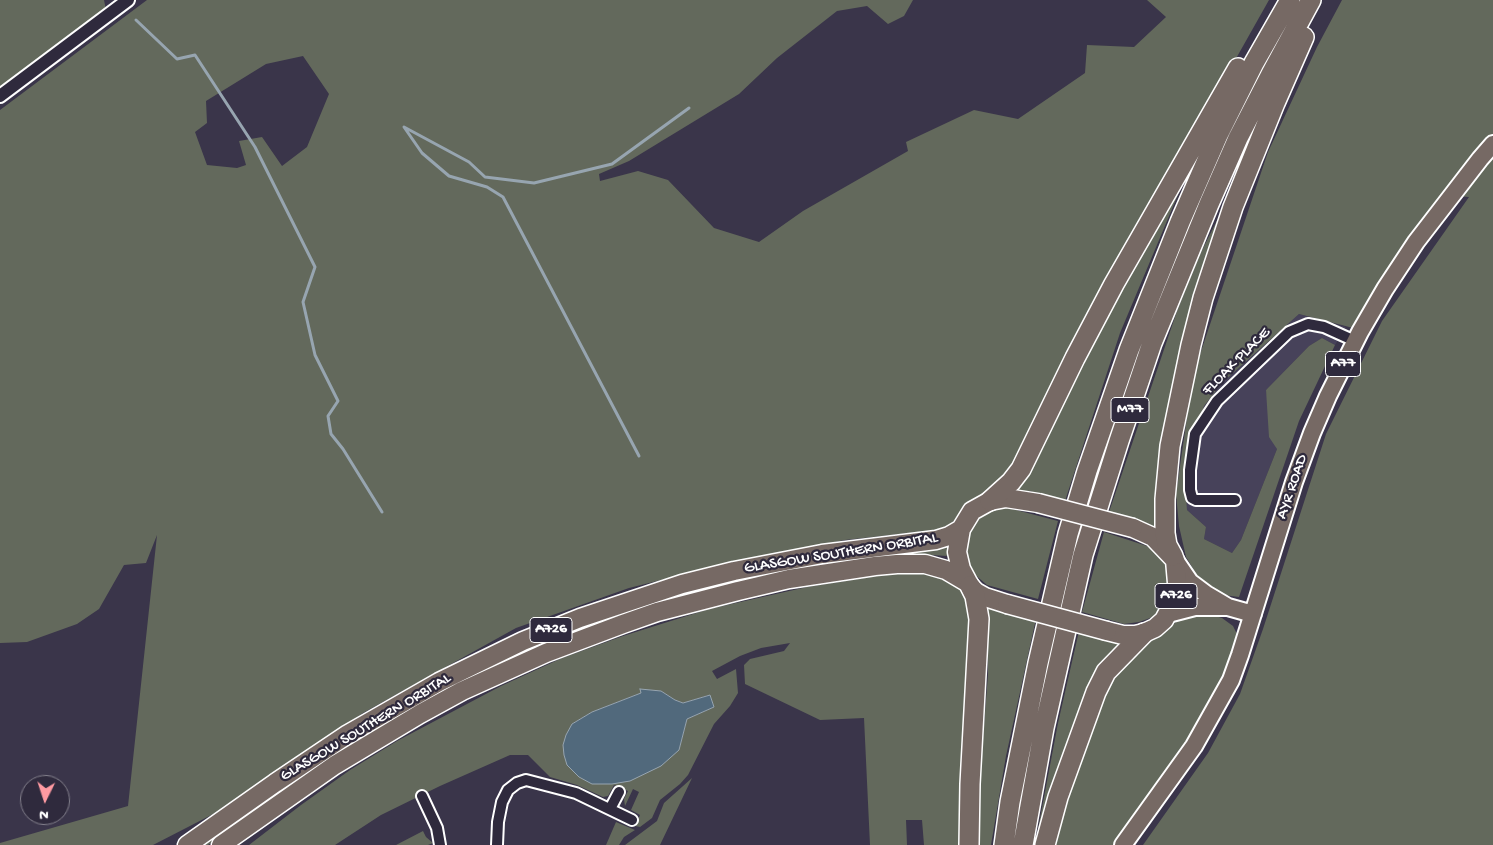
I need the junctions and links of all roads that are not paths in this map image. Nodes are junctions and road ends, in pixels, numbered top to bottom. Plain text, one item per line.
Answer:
1 (128, 0) edge
2 (1276, 0) edge
3 (1290, 0) edge
4 (1311, 0) edge
5 (1322, 0) edge
6 (0, 96) edge
7 (1493, 144) edge
8 (1355, 341) junction
9 (1235, 500) dead end
10 (990, 501) junction
11 (961, 529) junction
12 (1174, 558) junction
13 (969, 585) junction
14 (1228, 606) junction
15 (1168, 614) junction
16 (1253, 614) junction
17 (1144, 633) junction
18 (619, 792) dead end
19 (422, 796) dead end
20 (610, 810) junction
21 (269, 811) junction
22 (632, 820) dead end
23 (187, 845) edge
24 (221, 845) edge
25 (229, 845) edge
26 (440, 845) edge
27 (497, 845) edge
28 (969, 845) edge
29 (1004, 845) edge
30 (1023, 845) edge
31 (1045, 845) edge
32 (1123, 845) edge

1 - 6 street
2 - 10 highway
3 - 29 highway, M77
4 - 30 highway, M77
5 - 12 highway
7 - 8 main road, AYR ROAD / A77
8 - 9 street, FLOAK PLACE
8 - 16 main road, AYR ROAD / A77
10 - 11 highway, A726
10 - 12 highway, A726, bridge
11 - 13 highway, A726
11 - 23 highway, GLASGOW SOUTHERN ORBITAL / A726
12 - 14 main road, A726
12 - 15 highway, A726
13 - 17 highway, A726, bridge
13 - 21 highway, GLASGOW SOUTHERN ORBITAL / A726
13 - 28 highway
14 - 15 main road, A726
14 - 16 main road, A726
15 - 17 highway, A726
16 - 32 main road, AYR ROAD / A77
17 - 31 highway
18 - 20 street
19 - 26 street
20 - 22 street
20 - 27 street
21 - 24 highway, GLASGOW SOUTHERN ORBITAL / A726
21 - 25 highway

